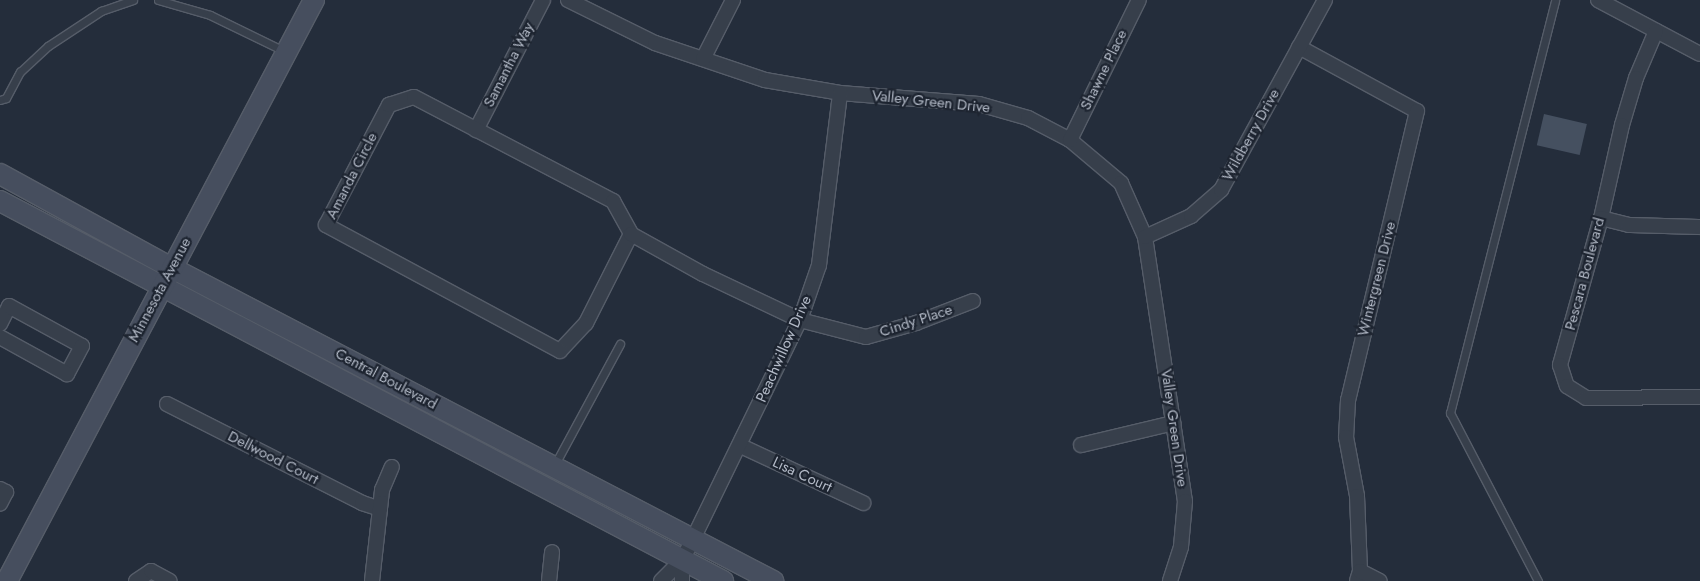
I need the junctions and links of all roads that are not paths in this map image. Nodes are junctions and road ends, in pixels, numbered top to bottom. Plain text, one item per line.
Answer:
1 (133, 0) edge
2 (158, 0) edge
3 (314, 0) edge
4 (543, 0) edge
5 (568, 0) edge
6 (733, 0) edge
7 (1139, 0) edge
8 (1325, 0) edge
9 (1555, 0) edge
10 (1598, 0) edge
11 (1656, 31) junction
12 (1299, 47) junction
13 (286, 52) junction
14 (1700, 54) edge
15 (703, 59) junction
16 (840, 94) junction
17 (0, 100) edge
18 (476, 130) junction
19 (1070, 140) junction
20 (0, 174) edge
21 (0, 201) edge
22 (1601, 218) junction
23 (1700, 227) edge
24 (631, 234) junction
25 (1145, 237) junction
26 (172, 268) junction
27 (161, 288) junction
28 (973, 301) dead end
29 (1, 320) edge
30 (800, 320) junction
31 (0, 337) edge
32 (620, 344) dead end
33 (1700, 398) edge
34 (167, 404) dead end
35 (1173, 423) junction
36 (1081, 445) dead end
37 (741, 446) junction
38 (554, 466) junction
39 (392, 467) dead end
40 (0, 489) edge
41 (863, 503) dead end
42 (0, 504) edge
43 (380, 509) junction
44 (693, 539) junction
45 (552, 552) dead end
46 (682, 560) junction
47 (1359, 576) edge
48 (6, 581) edge
49 (136, 581) edge
50 (170, 581) edge
51 (372, 581) edge
52 (549, 581) edge
53 (660, 581) edge
54 (682, 581) edge
55 (723, 581) edge
56 (773, 581) edge
57 (1170, 581) edge
58 (1380, 581) edge
59 (1538, 581) edge

1 - 17 lane
2 - 13 lane
3 - 13 street, Minnesota Avenue
4 - 18 street, Samantha Way
5 - 15 street, Valley Green Drive
6 - 15 street
7 - 19 street, Shawne Place
8 - 12 street, Wildberry Drive
9 - 59 lane
10 - 11 street
11 - 14 street
11 - 22 street, Pescara Boulevard
12 - 25 street, Wildberry Drive
12 - 47 street, Wintergreen Drive
13 - 26 street, Minnesota Avenue
15 - 16 street, Valley Green Drive
16 - 19 street, Valley Green Drive
16 - 30 street, Peachwillow Drive
18 - 24 street, Amanda Circle
18 - 24 street, Amanda Circle
19 - 25 street, Valley Green Drive
20 - 26 street, Central Boulevard
21 - 27 street, Central Boulevard
22 - 23 street
22 - 33 street, Pescara Boulevard
24 - 30 street
25 - 35 street, Valley Green Drive
26 - 27 street, Minnesota Avenue
26 - 38 street, Central Boulevard
27 - 46 street, Central Boulevard
27 - 48 street, Minnesota Avenue
28 - 30 street, Cindy Place
29 - 31 street
30 - 37 street, Peachwillow Drive
32 - 38 lane
34 - 43 street, Dellwood Court
35 - 36 street
35 - 57 street, Valley Green Drive
37 - 41 street, Lisa Court
37 - 44 street, Peachwillow Drive
38 - 44 street, Central Boulevard
39 - 43 street
40 - 42 street
43 - 51 street
44 - 46 street, Peachwillow Drive
44 - 56 street, Central Boulevard
45 - 52 street
46 - 53 street, Peachwillow Drive
46 - 54 street, Peachwillow Drive
46 - 55 street, Central Boulevard
47 - 58 street
49 - 50 street

